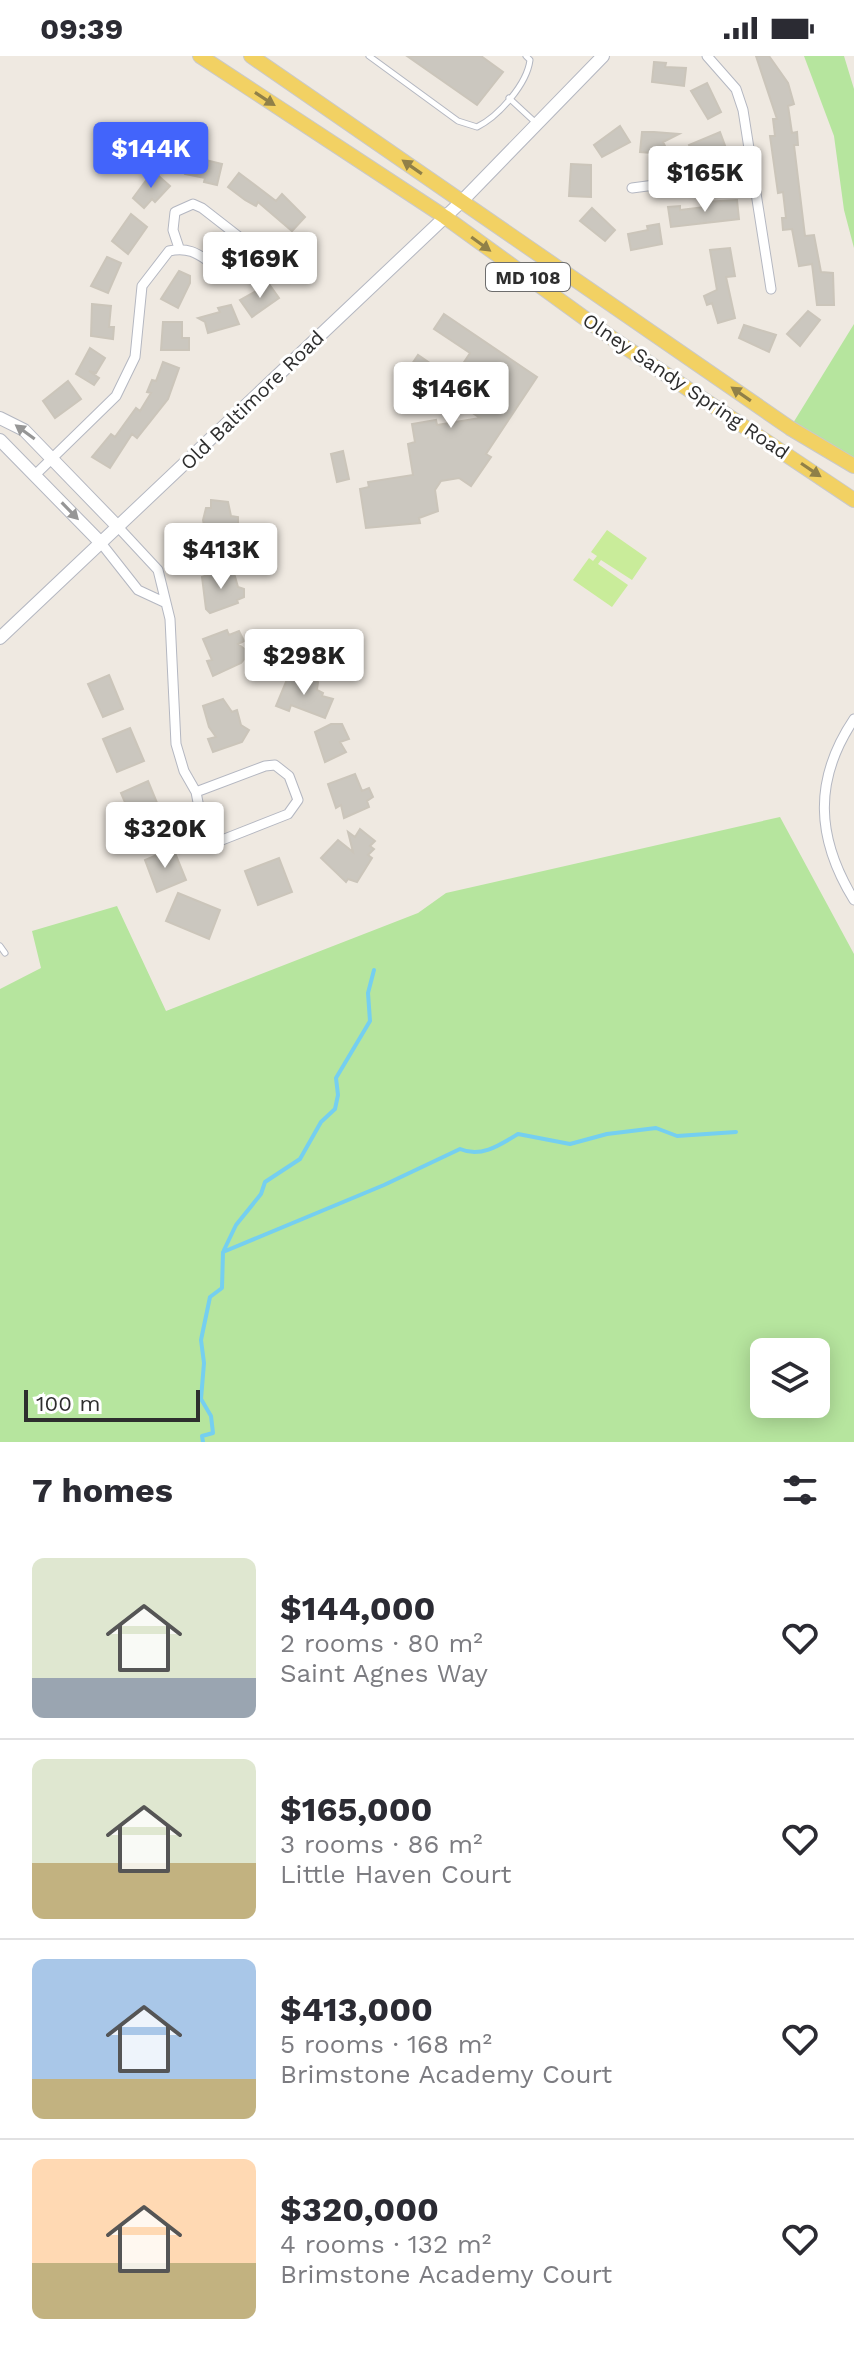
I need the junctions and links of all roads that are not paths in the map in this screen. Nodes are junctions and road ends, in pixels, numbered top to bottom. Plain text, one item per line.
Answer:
1 (200, 56) edge
2 (251, 56) edge
3 (369, 56) edge
4 (526, 56) edge
5 (603, 56) edge
6 (707, 56) edge
7 (509, 98) junction
8 (537, 124) junction
9 (752, 172) junction
10 (632, 188) dead end
11 (462, 201) junction
12 (445, 217) junction
13 (179, 248) junction
14 (771, 289) dead end
15 (0, 418) edge
16 (0, 440) edge
17 (53, 457) junction
18 (854, 466) edge
19 (35, 475) junction
20 (854, 500) edge
21 (119, 528) junction
22 (101, 543) junction
23 (166, 603) junction
24 (0, 638) edge
25 (854, 719) edge
26 (196, 792) junction
27 (854, 900) edge
28 (0, 946) edge
29 (5, 953) dead end

1 -> 12 main road, Olney Sandy Spring Road / MD 108
11 -> 2 main road, Olney Sandy Spring Road / MD 108
3 - 7 lane
4 - 7 lane
5 - 8 street, Old Baltimore Road
6 - 9 street
7 - 8 lane
8 - 11 street, Old Baltimore Road
9 - 10 street
9 - 14 street
11 - 12 street, Old Baltimore Road
18 -> 11 main road, Olney Sandy Spring Road / MD 108
12 -> 20 main road, Olney Sandy Spring Road / MD 108
12 - 21 street, Old Baltimore Road
13 - 13 street
13 - 17 street
17 -> 15 street
16 - 19 street
17 - 19 street
17 - 21 street
19 -> 22 street
21 - 22 street, Old Baltimore Road
21 - 23 street
22 - 23 street
22 - 24 street, Old Baltimore Road
23 - 26 street
25 - 27 street
26 - 26 street
28 - 29 lane

